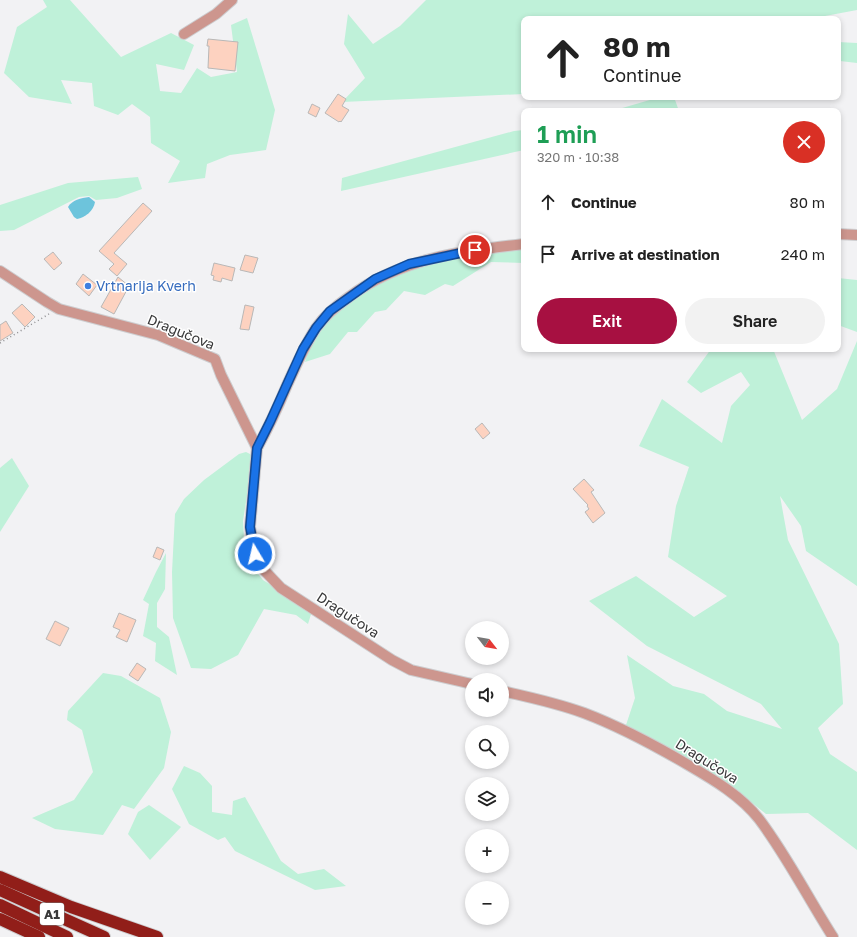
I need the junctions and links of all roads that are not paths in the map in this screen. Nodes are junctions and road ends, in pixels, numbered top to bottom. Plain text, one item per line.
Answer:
1 (232, 0) edge
2 (184, 34) dead end
3 (841, 234) edge
4 (857, 235) edge
5 (521, 244) edge
6 (0, 271) edge
7 (257, 448) junction
8 (465, 682) edge
9 (509, 693) edge
10 (0, 877) edge
11 (0, 890) edge
12 (0, 906) edge
13 (0, 919) edge
14 (39, 937) edge
15 (67, 937) edge
16 (104, 937) edge
17 (157, 937) edge
18 (833, 937) edge

1 - 2 street
3 - 4 street
5 - 7 street
6 - 7 street, Dragučova
7 - 8 street, Dragučova
9 - 18 street, Dragučova
10 - 17 highway
11 - 16 highway, A1
12 - 15 highway, A1
13 - 14 highway

